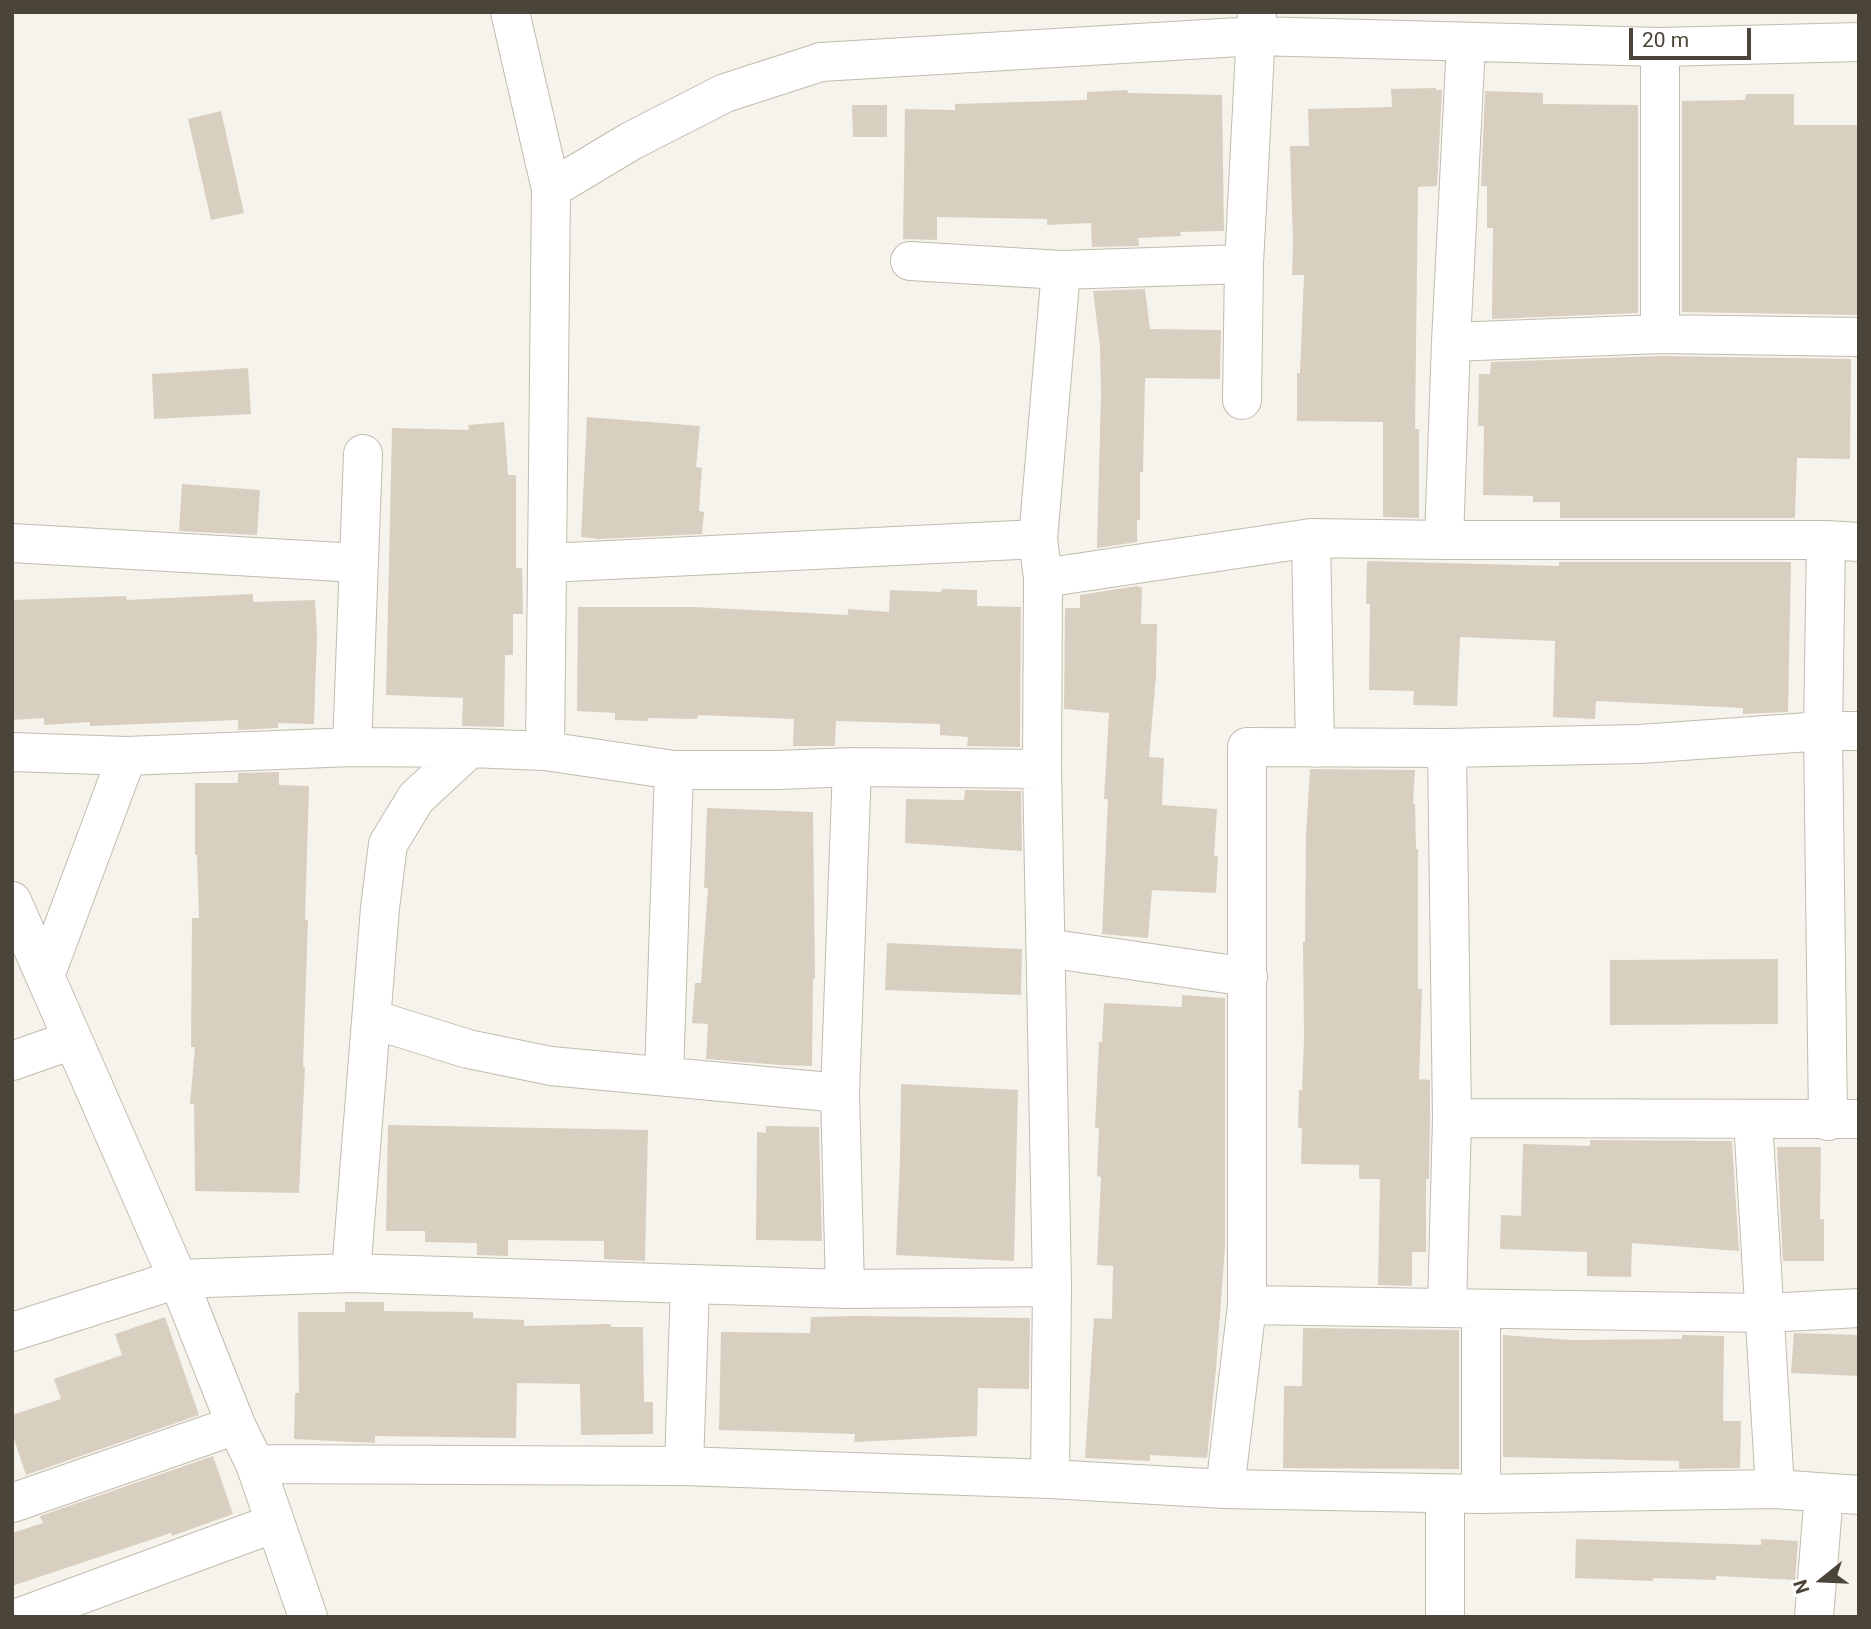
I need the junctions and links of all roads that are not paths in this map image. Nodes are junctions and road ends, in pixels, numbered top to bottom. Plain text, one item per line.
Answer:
1 (510, 12) edge
2 (1256, 24) edge
3 (1776, 28) edge
4 (1466, 42) junction
5 (1859, 42) edge
6 (1660, 47) junction
7 (551, 189) junction
8 (910, 261) dead end
9 (1244, 264) junction
10 (1061, 270) junction
11 (1660, 334) junction
12 (1859, 337) edge
13 (1451, 342) junction
14 (1242, 400) dead end
15 (363, 453) dead end
16 (1311, 538) junction
17 (1038, 539) junction
18 (1444, 540) junction
19 (1842, 541) edge
20 (12, 543) edge
21 (358, 563) junction
22 (548, 563) junction
23 (1042, 578) junction
24 (1841, 731) edge
25 (352, 747) junction
26 (470, 748) junction
27 (1315, 748) junction
28 (1447, 748) junction
29 (545, 751) junction
30 (12, 752) edge
31 (127, 756) junction
32 (852, 767) junction
33 (1042, 769) junction
34 (674, 770) junction
35 (12, 901) edge
36 (1046, 948) junction
37 (45, 976) junction
38 (1248, 977) junction
39 (372, 1019) junction
40 (72, 1040) junction
41 (12, 1061) edge
42 (664, 1076) junction
43 (840, 1093) junction
44 (1452, 1118) junction
45 (1753, 1120) junction
46 (1844, 1120) edge
47 (351, 1273) junction
48 (178, 1279) junction
49 (690, 1285) junction
50 (1052, 1287) junction
51 (845, 1289) junction
52 (1247, 1306) junction
53 (1464, 1308) junction
54 (1859, 1308) edge
55 (1766, 1313) junction
56 (12, 1332) edge
57 (236, 1425) junction
58 (255, 1464) junction
59 (684, 1466) junction
60 (1050, 1479) junction
61 (1225, 1489) junction
62 (1774, 1489) junction
63 (1463, 1494) junction
64 (1841, 1494) edge
65 (12, 1503) edge
66 (275, 1523) junction
67 (20, 1617) edge
68 (308, 1617) edge
69 (1445, 1617) edge
70 (1815, 1617) edge

1 - 7 street
2 - 4 street
2 - 7 street
2 - 9 street
3 - 5 street
3 - 6 street
4 - 6 street
4 - 13 street
6 - 11 street
7 - 22 street
8 - 10 street
9 - 10 street
9 - 14 street
10 - 17 street
11 - 12 street
11 - 13 street
13 - 18 street
15 - 21 street
16 - 18 street
16 - 23 street
16 - 27 street
17 - 22 street
17 - 23 street
18 - 19 street
19 - 24 street
20 - 21 street
21 - 25 street
22 - 29 street
23 - 33 street
24 - 28 street
24 - 46 street
25 - 26 street
25 - 31 street
26 - 29 street
26 - 39 street
27 - 28 street
27 - 38 street
28 - 44 street
29 - 34 street
30 - 31 street
31 - 37 street
32 - 33 street
32 - 34 street
32 - 43 street
33 - 36 street
34 - 42 street
35 - 37 street
36 - 38 street
36 - 50 street
37 - 40 street
38 - 52 street
39 - 42 street
39 - 47 street
40 - 41 street
40 - 48 street
42 - 43 street
43 - 51 street
44 - 45 street
44 - 53 street
45 - 46 street
45 - 55 street
47 - 48 street
47 - 49 street
48 - 56 street
48 - 57 street
49 - 51 street
49 - 59 street
50 - 51 street
50 - 60 street
52 - 53 street
52 - 61 street
53 - 55 street
53 - 63 street
54 - 55 street
55 - 62 street
57 - 58 street
57 - 65 street
58 - 59 street
58 - 66 street
59 - 60 street
60 - 61 street
61 - 63 street
62 - 63 street
62 - 64 street
63 - 69 street
64 - 70 street
66 - 67 street
66 - 68 street

